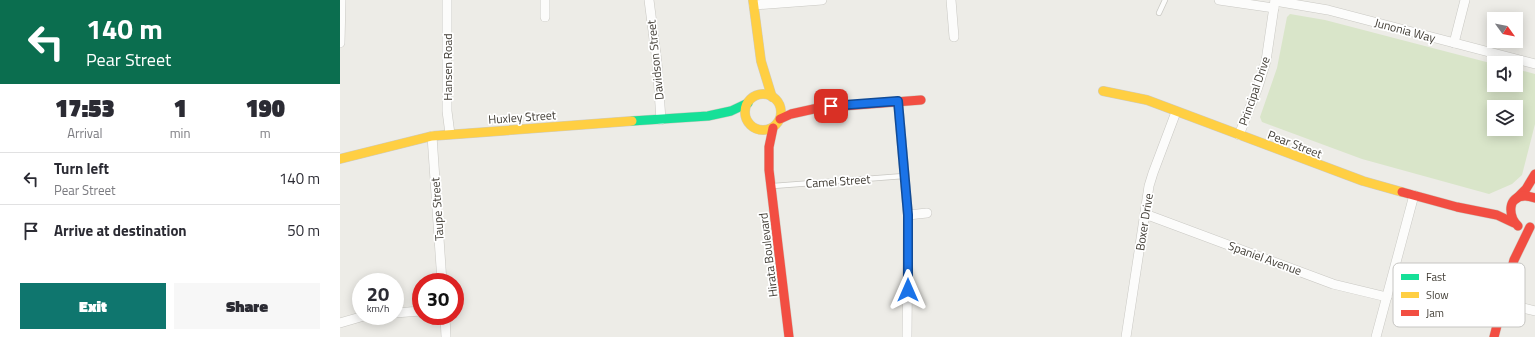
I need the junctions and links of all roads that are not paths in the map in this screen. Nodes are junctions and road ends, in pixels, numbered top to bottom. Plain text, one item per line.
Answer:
1 (341, 0) edge
2 (447, 0) edge
3 (545, 0) edge
4 (649, 0) edge
5 (822, 0) edge
6 (951, 0) edge
7 (1165, 0) edge
8 (1219, 0) edge
9 (1465, 0) edge
10 (754, 3) edge
11 (1275, 3) edge
12 (1159, 13) dead end
13 (545, 17) dead end
14 (954, 38) dead end
15 (340, 43) edge
16 (1454, 43) junction
17 (759, 54) junction
18 (1535, 64) edge
19 (1104, 91) dead end
20 (772, 97) junction
21 (921, 100) dead end
22 (750, 101) junction
23 (898, 101) junction
24 (779, 105) junction
25 (818, 108) junction
26 (1176, 112) junction
27 (708, 116) junction
28 (780, 119) junction
29 (661, 120) junction
30 (752, 125) junction
31 (773, 128) junction
32 (450, 134) junction
33 (1238, 135) junction
34 (432, 136) junction
35 (340, 159) edge
36 (769, 170) junction
37 (1535, 174) edge
38 (904, 176) junction
39 (771, 186) junction
40 (1414, 195) junction
41 (1535, 198) edge
42 (1515, 200) junction
43 (1482, 211) junction
44 (927, 213) dead end
45 (1145, 214) junction
46 (908, 215) junction
47 (1515, 224) junction
48 (1532, 226) edge
49 (1514, 260) junction
50 (1396, 263) edge
51 (1513, 263) edge
52 (441, 273) edge
53 (1393, 274) edge
54 (1387, 297) junction
55 (1525, 308) edge
56 (1535, 311) edge
57 (352, 320) edge
58 (340, 323) edge
59 (445, 325) edge
60 (1497, 327) edge
61 (446, 337) edge
62 (789, 337) edge
63 (906, 337) edge
64 (1126, 337) edge
65 (1376, 337) edge
66 (1494, 337) edge

1 - 15 street
2 - 32 street, Hansen Road
3 - 13 street
4 - 29 street, Davidson Street
5 - 10 street
6 - 14 street
7 - 12 lane
8 - 11 street, Junonia Way
9 - 16 street
10 - 17 street
11 - 16 street, Junonia Way
11 - 33 street, Principal Drive
16 - 18 street, Junonia Way
17 - 20 street
17 - 22 street
19 - 26 street, Pear Street
20 - 22 street
20 - 24 street
21 - 23 street
22 - 27 street, Huxley Street
22 - 30 street
23 - 25 street
23 - 38 street
24 - 25 street
24 - 28 street
25 - 28 street
26 - 33 street, Pear Street
26 - 45 street, Boxer Drive
27 - 29 street, Huxley Street
27 - 30 street, Huxley Street
28 - 31 street
29 - 32 street, Huxley Street
30 - 31 street
30 - 36 street, Hirata Boulevard
31 - 36 street, Hirata Boulevard
32 - 34 street, Huxley Street
33 - 40 street, Pear Street
34 - 35 street, Huxley Street
34 - 52 street, Taupe Street
36 - 39 street, Hirata Boulevard
37 - 42 street
38 - 39 lane, Camel Street
38 - 46 street
39 - 62 street, Hirata Boulevard
40 - 43 street, Pear Street
40 - 50 street
41 - 42 street
42 - 43 street, Pear Street
42 - 47 street
43 - 47 street, Pear Street
44 - 46 street
45 - 54 street, Spaniel Avenue
45 - 64 street, Boxer Drive
46 - 63 street
47 - 48 street, Pear Street
47 - 49 street
48 - 49 street
49 - 51 street
53 - 54 street
54 - 65 street
55 - 56 street
57 - 58 street
59 - 61 street
60 - 66 street

